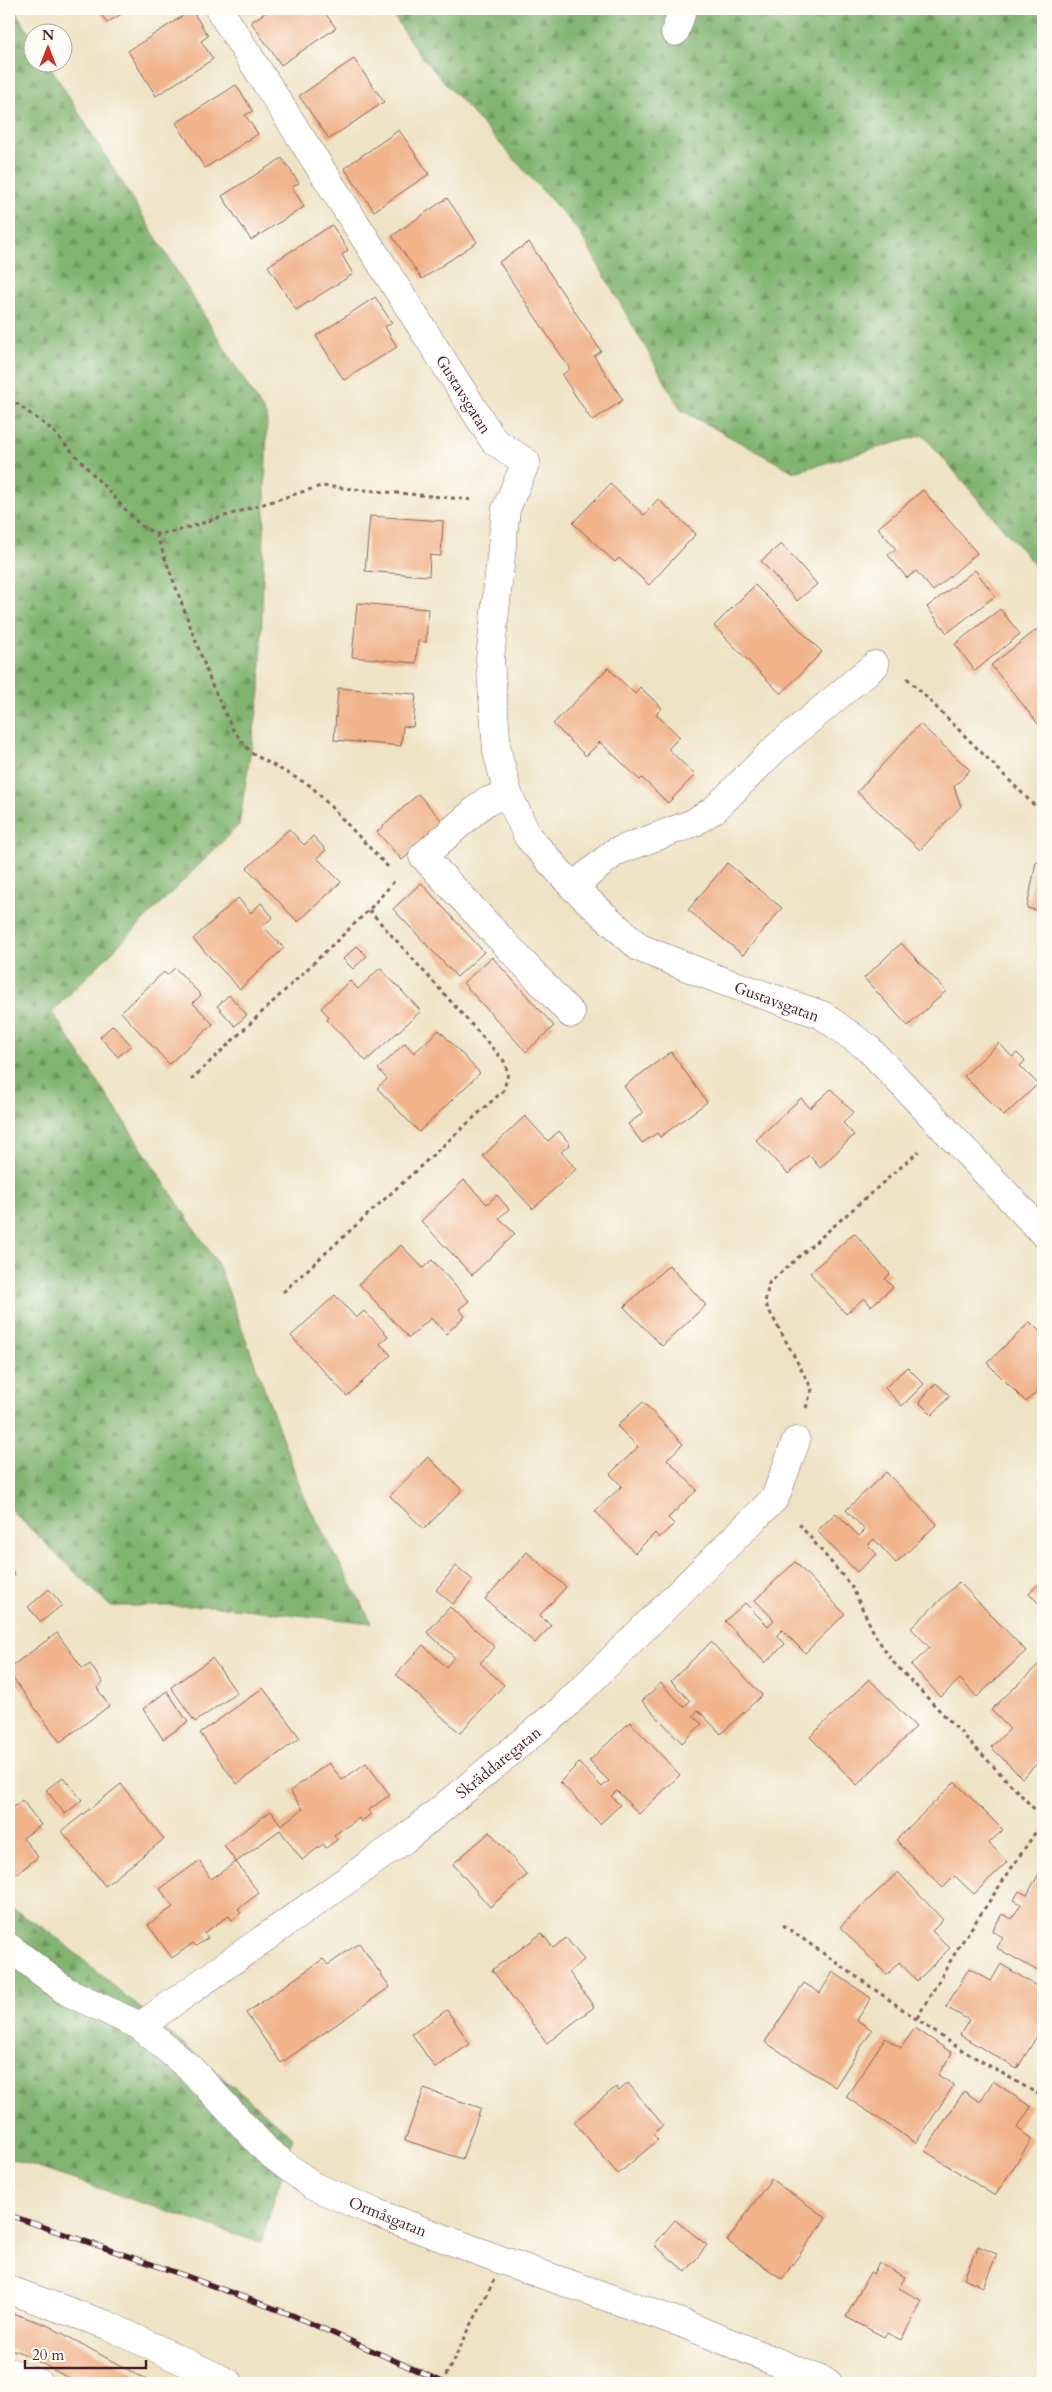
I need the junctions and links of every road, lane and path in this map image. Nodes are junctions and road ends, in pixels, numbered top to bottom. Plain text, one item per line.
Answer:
1 (219, 9) edge
2 (9, 398) edge
3 (506, 509) junction
4 (156, 534) junction
5 (875, 665) joint
6 (508, 794) junction
7 (1043, 810) edge
8 (573, 887) junction
9 (369, 910) junction
10 (571, 1014) dead end
11 (191, 1080) dead end
12 (944, 1129) junction
13 (1043, 1233) edge
14 (283, 1292) dead end
15 (796, 1441) joint
16 (775, 1498) junction
17 (1043, 1820) edge
18 (783, 1925) dead end
19 (9, 1948) edge
20 (917, 2018) junction
21 (140, 2026) junction
22 (1043, 2097) edge
23 (494, 2280) dead end
24 (9, 2290) edge
25 (9, 2372) edge
26 (39, 2383) edge
27 (229, 2383) edge
28 (442, 2383) edge
29 (828, 2383) edge

1 - 3 street, Gustavsgatan
2 - 4 path
3 - 4 path
3 - 6 street, Gustavsgatan
4 - 9 path
5 - 7 path
5 - 8 street
6 - 8 street, Gustavsgatan
6 - 10 street
8 - 12 street, Gustavsgatan
9 - 11 path
9 - 14 path
12 - 13 street, Gustavsgatan
12 - 15 path
15 - 16 street, Skräddaregatan
16 - 17 path
16 - 21 street, Skräddaregatan
17 - 20 path
18 - 20 path
19 - 21 street, Ormåsgatan
20 - 22 path
21 - 29 street, Ormåsgatan
23 - 28 path, bridge
24 - 27 street
25 - 26 street

